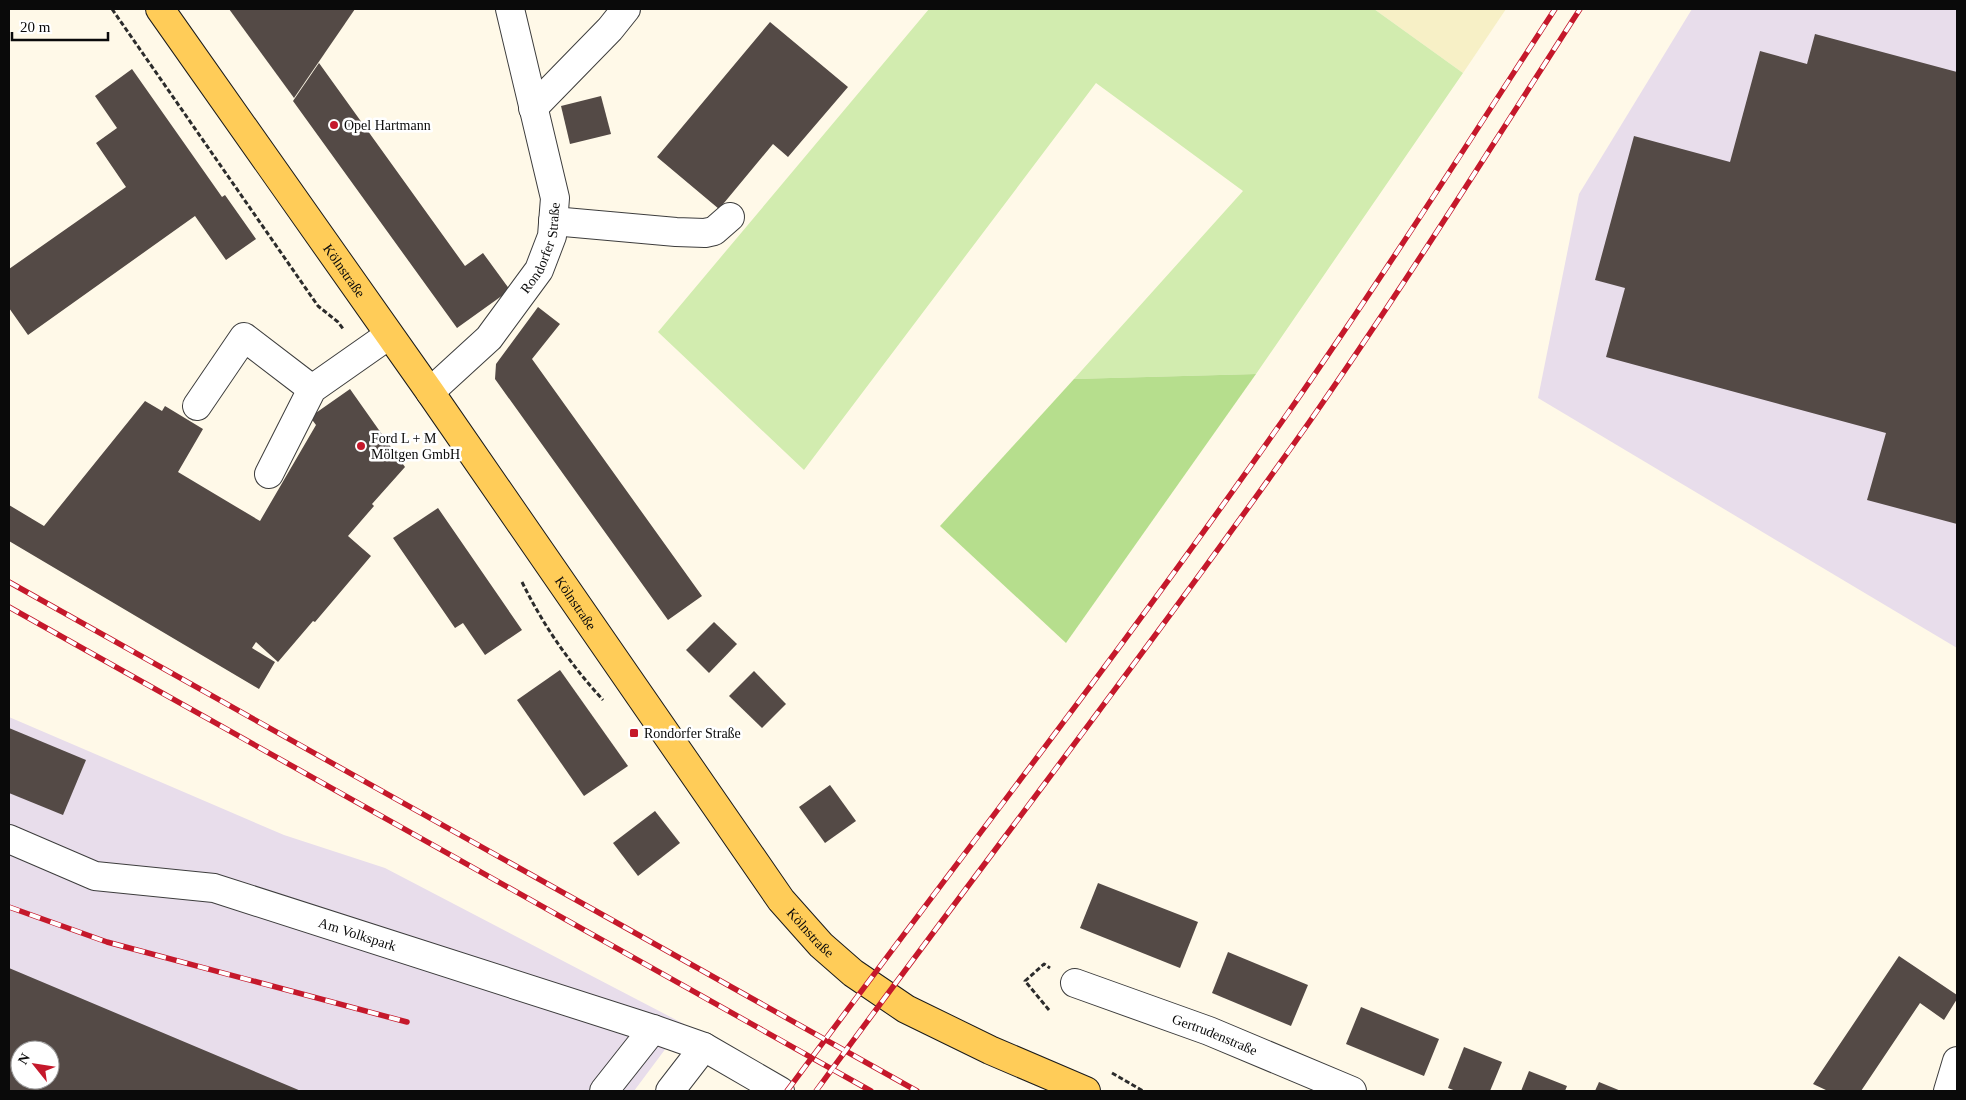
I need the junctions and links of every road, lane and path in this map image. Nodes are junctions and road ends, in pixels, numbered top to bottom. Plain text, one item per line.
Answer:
1 (112, 9) edge
2 (160, 9) edge
3 (510, 9) edge
4 (626, 9) edge
5 (533, 108) junction
6 (730, 216) dead end
7 (553, 221) junction
8 (389, 335) junction
9 (362, 354) junction
10 (312, 389) junction
11 (430, 392) junction
12 (196, 406) dead end
13 (269, 474) dead end
14 (521, 580) dead end
15 (607, 704) dead end
16 (9, 839) edge
17 (1044, 964) dead end
18 (1075, 983) dead end
19 (1049, 1010) dead end
20 (653, 1029) junction
21 (704, 1047) junction
22 (1957, 1061) edge
23 (1104, 1068) dead end
24 (604, 1091) edge
25 (670, 1091) edge
26 (780, 1091) edge
27 (1086, 1091) edge
28 (1144, 1091) edge
29 (1352, 1091) edge
30 (1948, 1091) edge

1 - 9 path
2 - 8 main road, Kölnstraße
3 - 5 street, Rondorfer Straße
4 - 5 street
5 - 7 street, Rondorfer Straße
6 - 7 street
7 - 11 street, Rondorfer Straße
8 - 9 street
8 - 11 main road, Kölnstraße
9 - 10 street
10 - 12 street
10 - 13 street
11 - 27 main road, Kölnstraße
14 - 15 path
16 - 20 street, Am Volkspark
17 - 19 path
18 - 29 street, Gertrudenstraße
20 - 21 street, Am Volkspark
20 - 24 street
21 - 25 street
21 - 26 street, Am Volkspark
22 - 30 street
23 - 28 path

